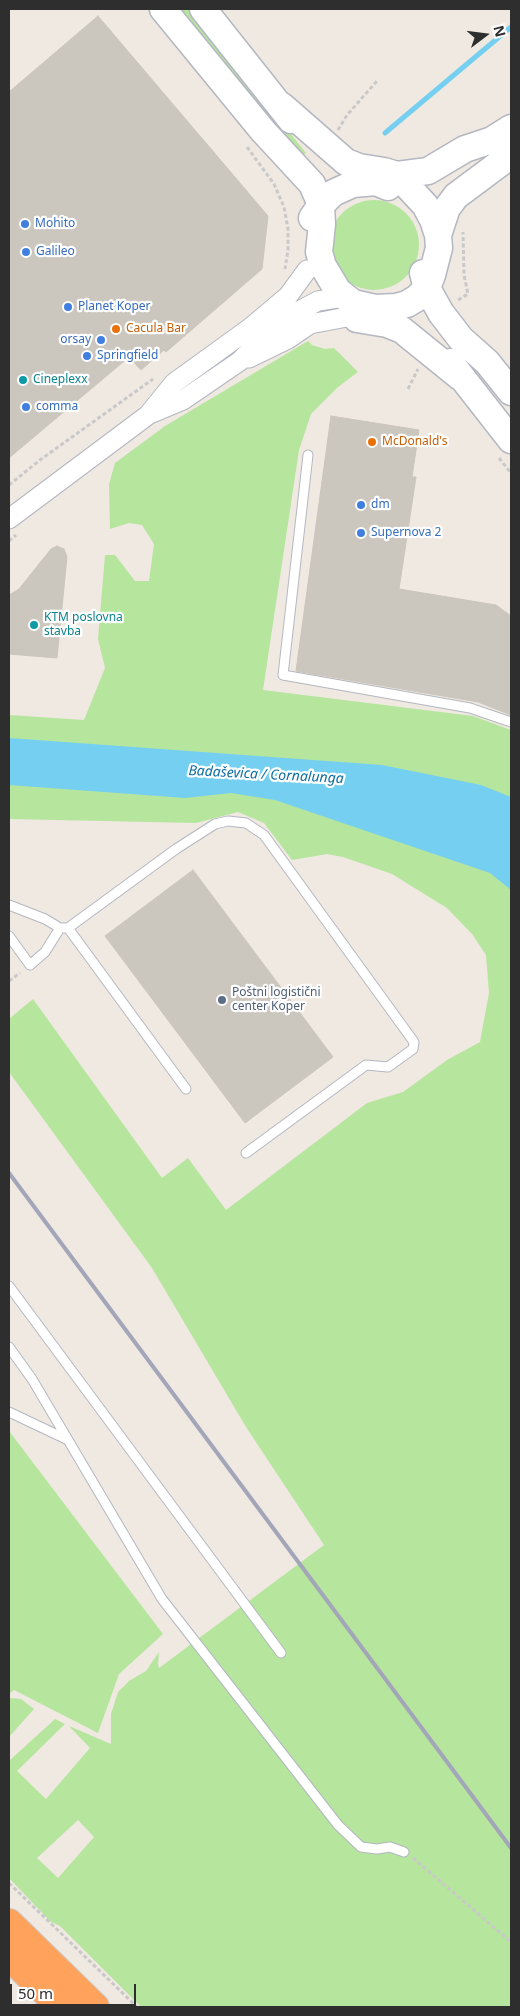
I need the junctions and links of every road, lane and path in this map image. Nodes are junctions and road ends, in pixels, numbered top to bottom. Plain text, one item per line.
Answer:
1 (163, 9) edge
2 (204, 9) edge
3 (377, 81) dead end
4 (282, 106) junction
5 (335, 134) dead end
6 (254, 138) junction
7 (505, 141) edge
8 (353, 184) junction
9 (406, 187) junction
10 (320, 205) junction
11 (463, 226) dead end
12 (307, 227) junction
13 (438, 247) junction
14 (307, 270) junction
15 (282, 276) dead end
16 (427, 288) junction
17 (468, 294) dead end
18 (339, 305) junction
19 (396, 307) junction
20 (240, 361) junction
21 (487, 362) junction
22 (426, 374) dead end
23 (460, 377) junction
24 (153, 379) dead end
25 (408, 389) dead end
26 (511, 392) edge
27 (148, 415) junction
28 (504, 447) edge
29 (308, 456) dead end
30 (511, 473) edge
31 (9, 485) edge
32 (13, 527) edge
33 (9, 541) edge
34 (511, 722) edge
35 (9, 905) edge
36 (64, 928) junction
37 (9, 936) edge
38 (186, 1089) dead end
39 (246, 1153) dead end
40 (9, 1286) edge
41 (9, 1347) edge
42 (9, 1412) edge
43 (66, 1440) junction
44 (281, 1654) dead end
45 (404, 1852) joint
46 (9, 1883) edge
47 (9, 1923) edge
48 (511, 1942) edge
49 (9, 1956) edge
50 (61, 2007) edge
51 (95, 2007) edge
52 (137, 2007) edge

1 - 6 street
2 - 4 street
3 - 5 path
4 - 8 street
4 - 9 street
6 - 10 street
6 - 12 street
6 - 15 path
7 - 9 street
7 - 13 street
8 - 9 street
8 - 10 street
9 - 13 street
9 - 16 street
10 - 12 street
10 - 18 street
11 - 17 path
12 - 14 street
13 - 16 street
13 - 21 street
14 - 18 street
14 - 27 street
16 - 19 street
16 - 21 street
18 - 19 street
18 - 20 street
18 - 20 street
18 - 23 street
19 - 23 street
20 - 27 street
21 - 26 street
22 - 25 path
23 - 28 street
24 - 31 path
27 - 32 street
28 - 30 path
29 - 34 lane
32 - 33 path
35 - 36 lane
36 - 37 lane
36 - 38 lane
36 - 39 lane
40 - 44 lane
41 - 43 lane
42 - 43 lane
43 - 45 lane
45 - 48 path
46 - 52 path
47 - 51 highway
49 - 50 highway

